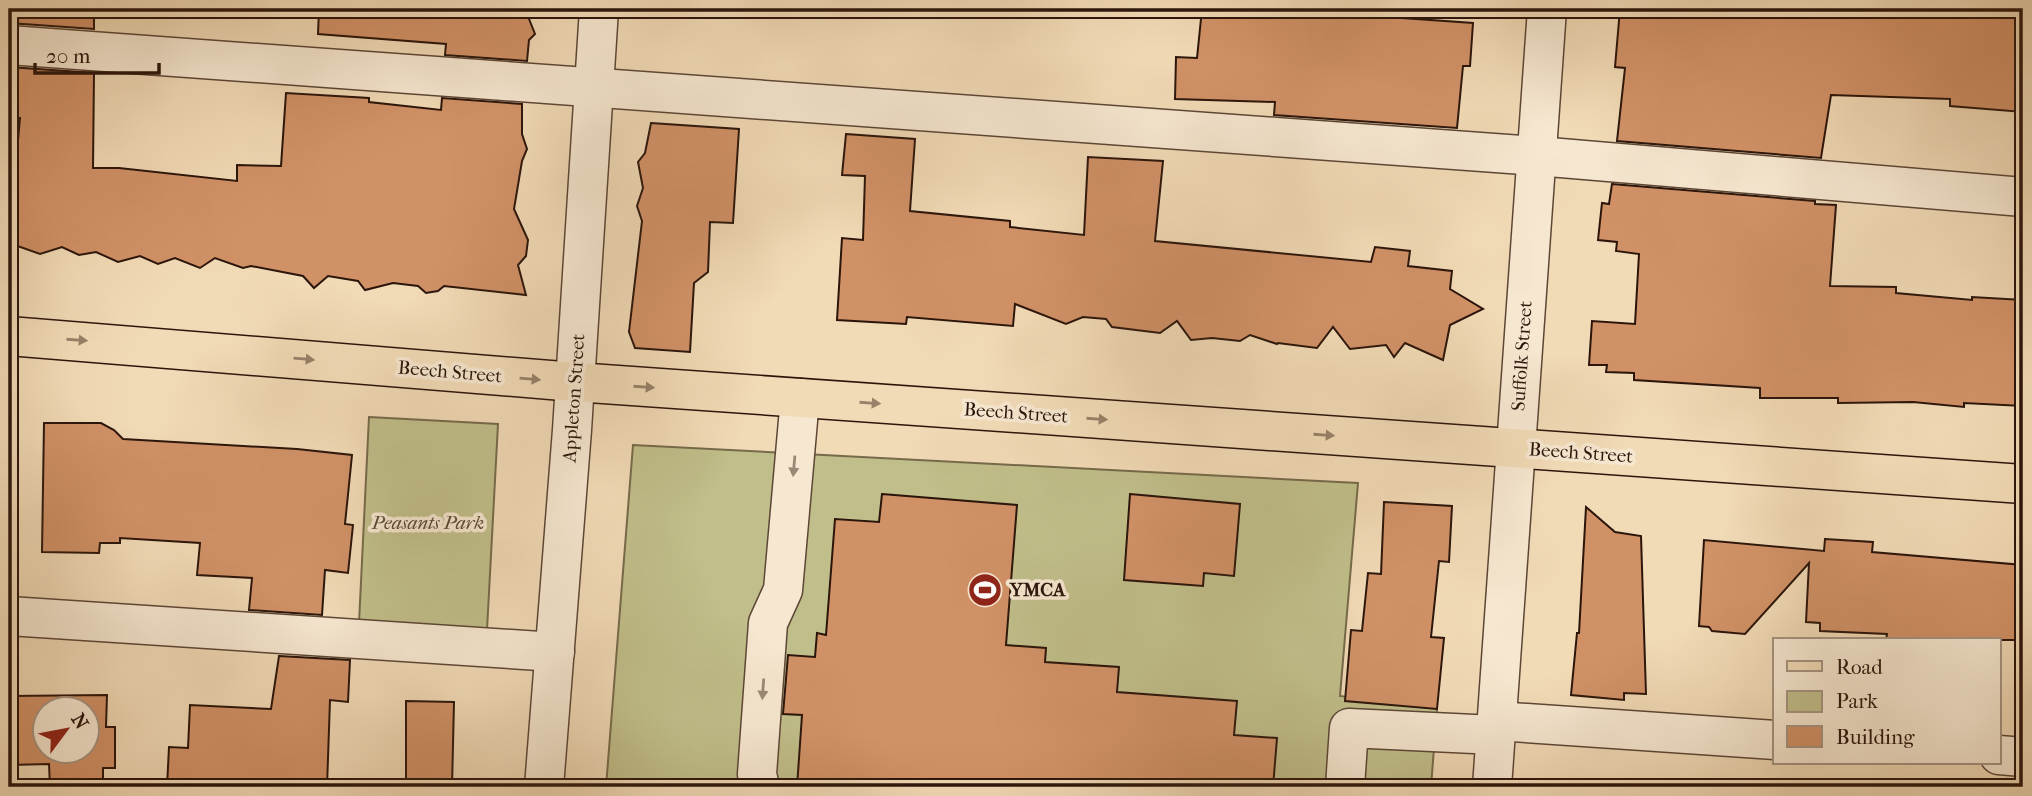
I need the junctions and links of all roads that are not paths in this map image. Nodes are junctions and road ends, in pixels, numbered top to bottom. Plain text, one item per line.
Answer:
1 (599, 9) edge
2 (1547, 9) edge
3 (9, 46) edge
4 (594, 88) junction
5 (1537, 156) junction
6 (2023, 197) edge
7 (9, 336) edge
8 (575, 382) junction
9 (800, 398) junction
10 (1515, 448) junction
11 (2023, 484) edge
12 (9, 615) edge
13 (555, 652) junction
14 (1496, 728) junction
15 (1773, 740) edge
16 (2000, 755) edge
17 (2023, 757) edge
18 (544, 787) edge
19 (760, 787) edge
20 (1345, 787) edge
21 (1492, 787) edge

1 - 4 street, Appleton Street
2 - 5 street, Suffolk Street
3 - 4 street
4 - 5 street
4 - 8 street, Appleton Street
5 - 6 street
5 - 10 street, Suffolk Street
7 -> 8 main road, Beech Street
8 -> 9 main road, Beech Street
8 - 13 street, Appleton Street
9 -> 10 main road, Beech Street
9 -> 19 street
10 - 11 main road, Beech Street
10 - 14 street, Suffolk Street
12 - 13 street
13 - 18 street, Appleton Street
14 - 15 street
14 - 20 street
14 - 21 street, Suffolk Street
16 - 17 street

